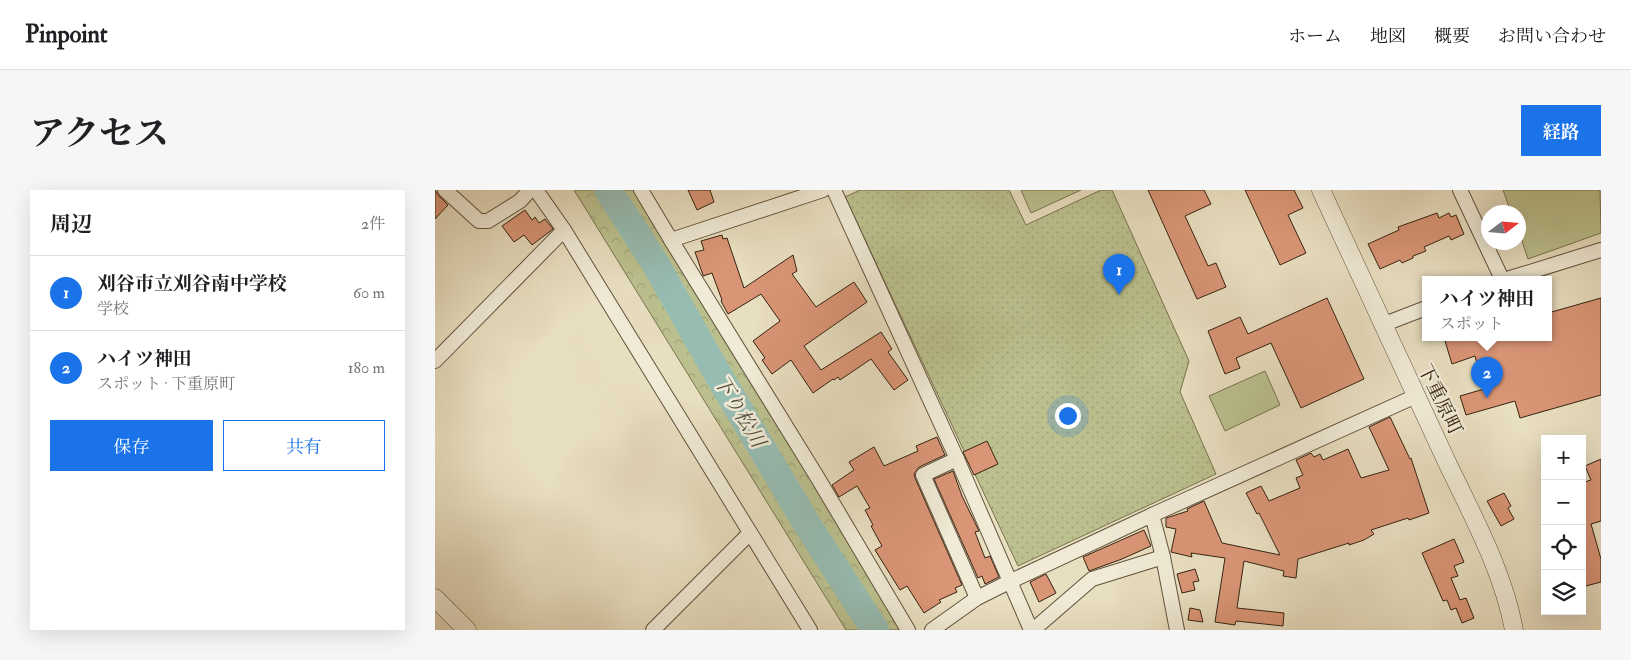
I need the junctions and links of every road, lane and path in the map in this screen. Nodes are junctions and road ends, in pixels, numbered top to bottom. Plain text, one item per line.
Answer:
1 (445, 190) edge
2 (529, 190) edge
3 (536, 190) edge
4 (641, 190) edge
5 (823, 190) edge
6 (834, 190) edge
7 (1321, 190) edge
8 (1460, 190) edge
9 (792, 195) edge
10 (564, 230) junction
11 (671, 240) junction
12 (1601, 250) edge
13 (1501, 276) edge
14 (1517, 276) edge
15 (1422, 310) edge
16 (1382, 325) junction
17 (435, 361) edge
18 (1416, 396) junction
19 (957, 458) junction
20 (1152, 515) junction
21 (750, 533) junction
22 (1163, 557) junction
23 (1011, 581) junction
24 (435, 598) edge
25 (977, 598) junction
26 (467, 630) edge
27 (653, 630) edge
28 (810, 630) edge
29 (908, 630) edge
30 (932, 630) edge
31 (1032, 630) edge
32 (1177, 630) edge
33 (1514, 630) edge

1 - 2 street
3 - 10 street
4 - 11 street
5 - 9 street
6 - 19 street
7 - 16 street, 下重原町
8 - 13 street
9 - 11 street
10 - 17 street
10 - 21 street
11 - 29 street
12 - 14 street
15 - 16 street
16 - 18 street, 下重原町
18 - 20 street
18 - 33 street, 下重原町
19 - 23 street
19 - 25 street
20 - 22 street
20 - 23 street
21 - 27 street
21 - 28 street
22 - 31 street
22 - 32 street
23 - 25 street
23 - 31 street
24 - 26 street
25 - 30 street

